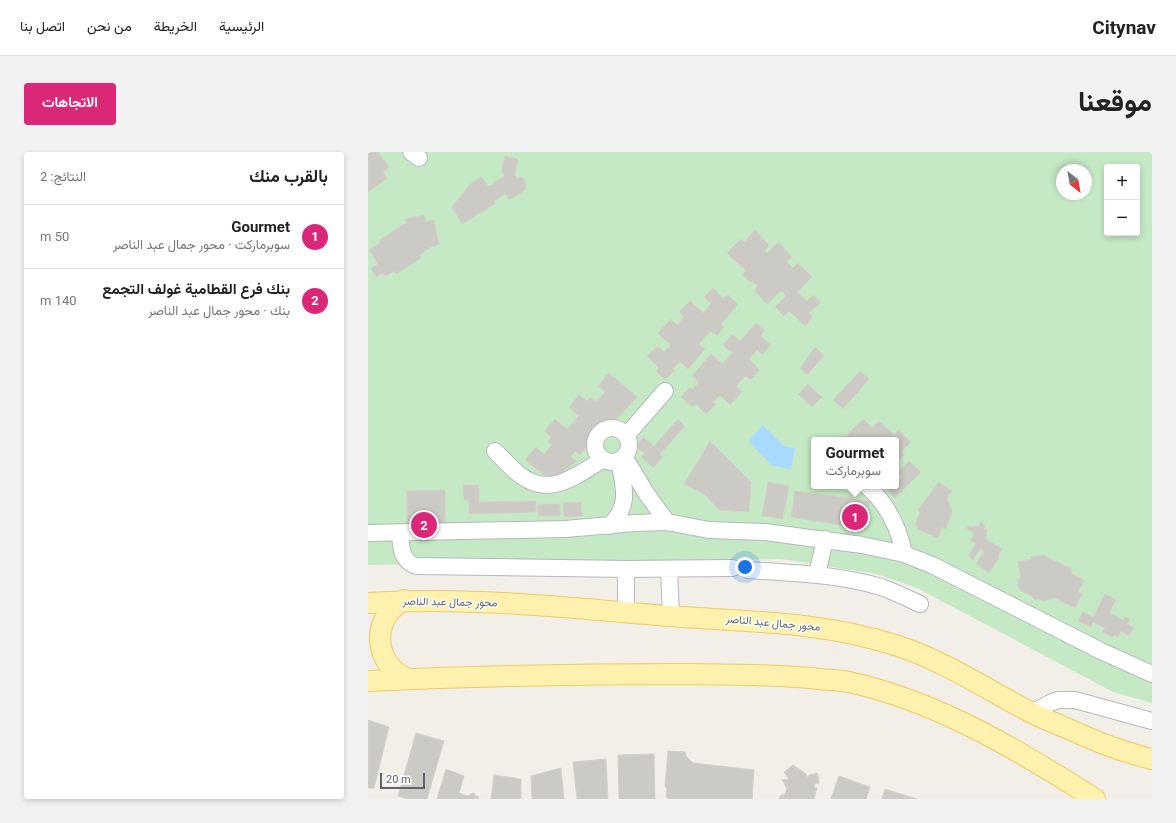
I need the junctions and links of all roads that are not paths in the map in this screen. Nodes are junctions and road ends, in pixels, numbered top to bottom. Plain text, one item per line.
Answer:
1 (665, 391) dead end
2 (626, 436) junction
3 (495, 451) dead end
4 (602, 460) junction
5 (622, 460) junction
6 (870, 489) edge
7 (667, 522) junction
8 (609, 526) junction
9 (368, 533) edge
10 (400, 533) junction
11 (825, 539) junction
12 (904, 554) junction
13 (626, 569) junction
14 (669, 569) junction
15 (818, 575) junction
16 (404, 600) junction
17 (368, 603) edge
18 (920, 604) dead end
19 (626, 611) junction
20 (671, 616) junction
21 (1152, 674) edge
22 (408, 680) junction
23 (368, 681) edge
24 (1032, 713) junction
25 (1152, 721) edge
26 (1152, 759) edge
27 (1095, 799) edge

1 - 2 street
2 - 4 street
2 - 5 street
3 - 4 street
4 - 5 street
5 - 7 street
5 - 8 street
6 - 12 street
7 - 8 street
7 - 11 street
8 - 10 street
9 - 10 street
10 - 13 street
11 - 12 street
11 - 15 street
12 - 21 street
13 - 14 street
13 - 19 street
14 - 15 street
14 - 20 street
15 - 18 street
16 - 17 main road, محور جمال عبد الناصر
16 - 19 main road, محور جمال عبد الناصر
16 - 22 main road
19 - 20 main road, محور جمال عبد الناصر
20 - 24 main road, محور جمال عبد الناصر
22 - 23 main road
22 - 27 main road
24 - 25 street
24 - 26 main road, محور جمال عبد الناصر

